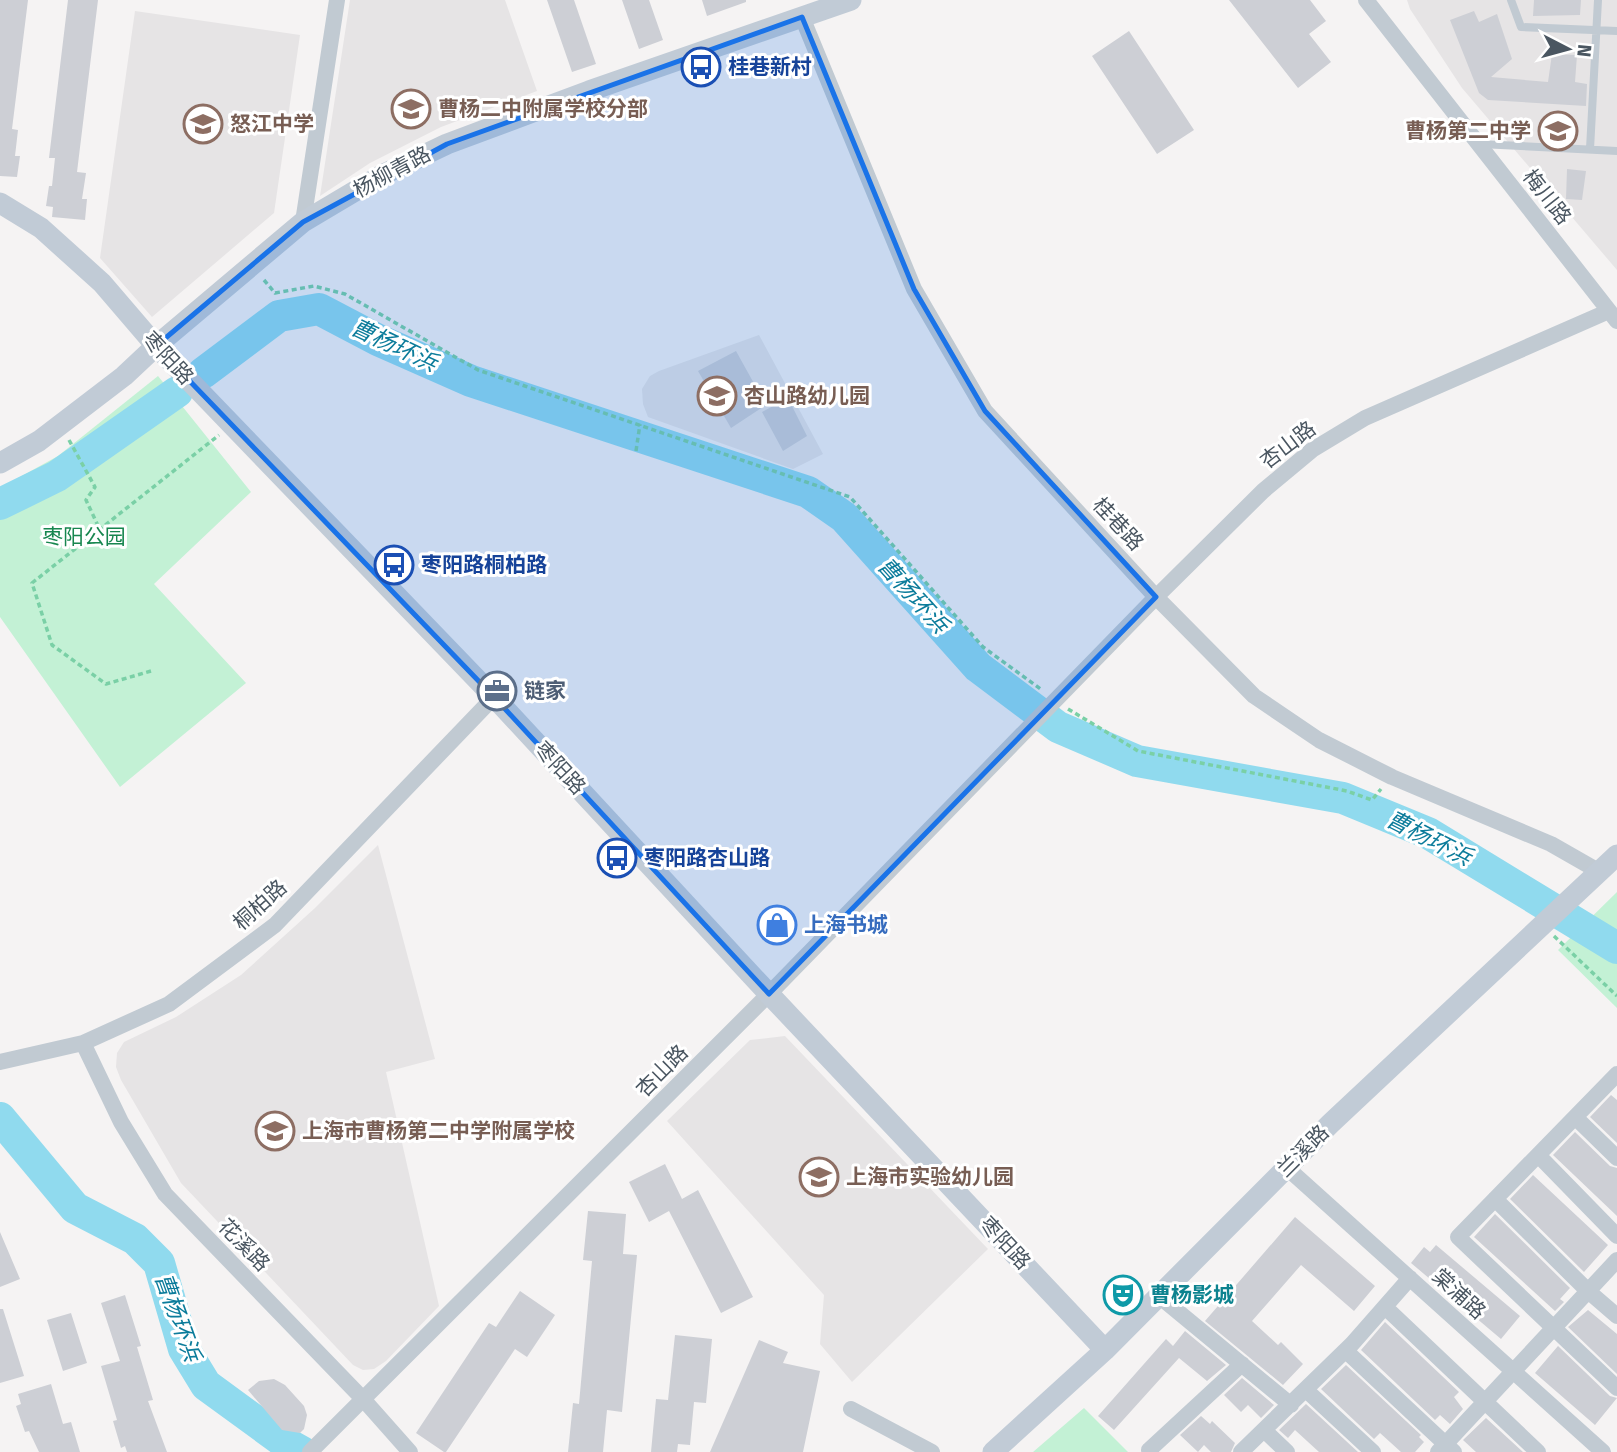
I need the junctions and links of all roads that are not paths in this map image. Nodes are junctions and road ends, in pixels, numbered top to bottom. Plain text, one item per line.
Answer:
1 (337, 0) edge
2 (851, 0) edge
3 (1366, 0) edge
4 (1511, 0) edge
5 (1598, 0) edge
6 (803, 18) junction
7 (1617, 32) edge
8 (1478, 144) junction
9 (1590, 149) junction
10 (1617, 151) edge
11 (0, 203) edge
12 (303, 222) junction
13 (1613, 316) edge
14 (156, 346) junction
15 (0, 463) edge
16 (1156, 597) junction
17 (494, 696) junction
18 (1617, 855) edge
19 (1600, 872) junction
20 (769, 994) junction
21 (83, 1043) junction
22 (0, 1062) edge
23 (1615, 1078) edge
24 (1575, 1117) junction
25 (1538, 1155) junction
26 (1617, 1158) edge
27 (1286, 1167) junction
28 (1496, 1199) junction
29 (1617, 1237) edge
30 (1617, 1260) edge
31 (1410, 1278) junction
32 (1588, 1291) junction
33 (1159, 1296) junction
34 (1385, 1307) junction
35 (1617, 1316) edge
36 (1554, 1328) junction
37 (1105, 1350) junction
38 (1346, 1351) junction
39 (1242, 1364) junction
40 (1513, 1371) junction
41 (1617, 1388) edge
42 (1306, 1390) junction
43 (363, 1399) junction
44 (1485, 1402) junction
45 (1291, 1405) junction
46 (850, 1409) dead end
47 (1264, 1430) junction
48 (315, 1448) edge
49 (1446, 1449) edge
50 (410, 1452) edge
51 (932, 1452) edge
52 (993, 1452) edge
53 (1150, 1452) edge
54 (1241, 1452) edge
55 (1287, 1452) edge
56 (1373, 1452) edge
57 (1538, 1452) edge
58 (1603, 1452) edge

1 - 12 street
2 - 6 street, 杨柳青路
3 - 8 street, 梅川路
4 - 7 lane
5 - 9 lane
6 - 12 street, 杨柳青路
6 - 16 street, 桂巷路
8 - 9 lane
8 - 13 street, 梅川路
9 - 10 lane
11 - 14 street, 枣阳路
12 - 14 street, 杨柳青路
13 - 16 street, 杏山路
14 - 15 street, 杨柳青路
14 - 17 street, 枣阳路
16 - 19 street, 桂巷路
16 - 20 street, 杏山路
17 - 20 street, 枣阳路
17 - 21 street, 桐柏路
18 - 19 street, 兰溪路
19 - 27 street, 兰溪路
20 - 37 street, 枣阳路
20 - 43 street, 杏山路
21 - 22 street, 桐柏路
21 - 43 street, 花溪路
23 - 24 street
24 - 25 street
24 - 26 street
25 - 28 street
25 - 29 street
27 - 31 street, 棠浦路
27 - 33 street, 兰溪路
28 - 32 street
28 - 36 street
30 - 32 street
31 - 34 street
31 - 40 street, 棠浦路
32 - 35 street
32 - 36 street
33 - 37 street, 兰溪路
33 - 39 street
34 - 38 street
34 - 44 street
36 - 40 street
36 - 41 street
37 - 52 street, 兰溪路
38 - 42 street
38 - 49 street
39 - 45 street
39 - 53 street
40 - 44 street
40 - 58 street, 棠浦路
42 - 45 street
42 - 56 street
43 - 48 street, 杏山路
43 - 50 street, 花溪路
44 - 49 street
44 - 57 street
45 - 47 street
46 - 51 street
47 - 54 street
47 - 55 street

